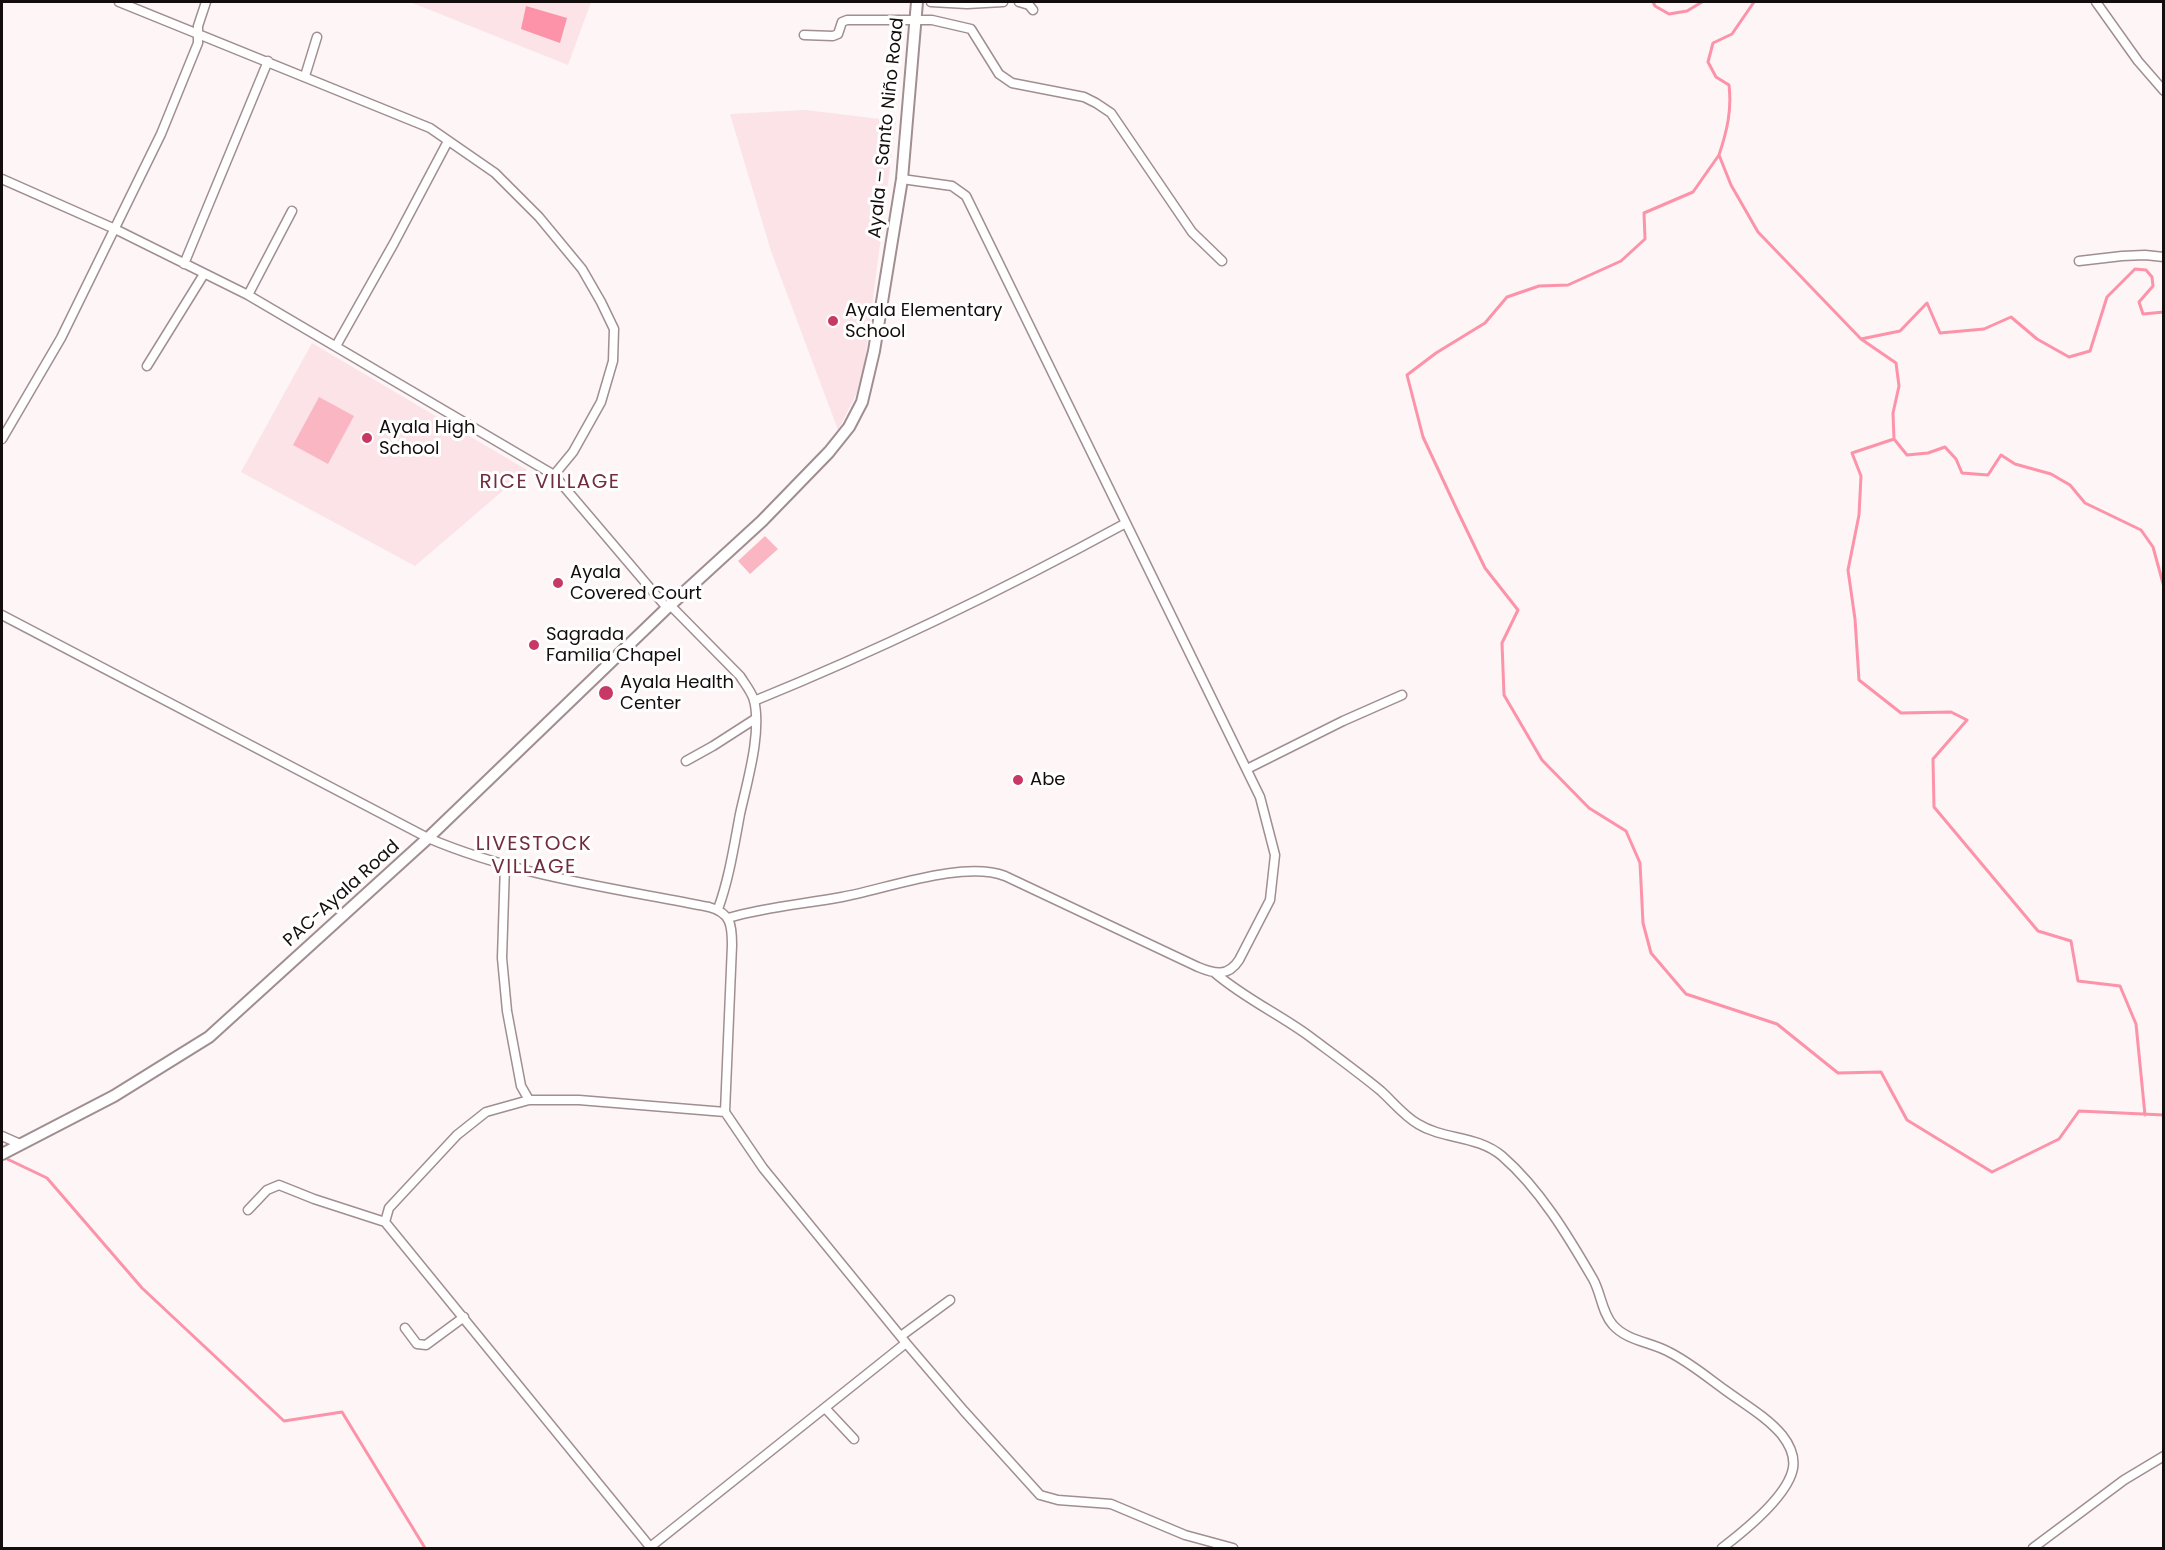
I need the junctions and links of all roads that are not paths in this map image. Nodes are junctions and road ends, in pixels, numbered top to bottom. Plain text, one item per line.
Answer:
1 (119, 2) edge
2 (206, 2) edge
3 (917, 2) edge
4 (931, 2) edge
5 (1003, 2) edge
6 (1019, 2) edge
7 (2096, 2) edge
8 (1033, 10) dead end
9 (915, 21) junction
10 (198, 34) junction
11 (804, 35) dead end
12 (317, 37) dead end
13 (268, 61) junction
14 (305, 76) junction
15 (2163, 91) edge
16 (448, 141) junction
17 (902, 178) junction
18 (2, 179) edge
19 (292, 211) dead end
20 (115, 229) junction
21 (2163, 257) edge
22 (1222, 261) dead end
23 (2079, 261) dead end
24 (184, 264) junction
25 (204, 274) junction
26 (248, 295) junction
27 (336, 346) junction
28 (147, 366) dead end
29 (2, 439) edge
30 (554, 475) junction
31 (1126, 523) junction
32 (669, 607) junction
33 (2, 615) edge
34 (1401, 695) dead end
35 (754, 701) junction
36 (755, 719) junction
37 (686, 761) dead end
38 (1246, 769) junction
39 (428, 838) junction
40 (505, 866) junction
41 (718, 909) junction
42 (728, 918) junction
43 (1215, 973) junction
44 (529, 1100) junction
45 (725, 1112) junction
46 (2, 1136) edge
47 (16, 1146) junction
48 (2, 1154) edge
49 (248, 1210) dead end
50 (385, 1222) junction
51 (950, 1300) dead end
52 (464, 1317) junction
53 (405, 1328) dead end
54 (903, 1340) junction
55 (825, 1408) junction
56 (854, 1439) dead end
57 (2163, 1456) edge
58 (650, 1548) edge
59 (1233, 1548) edge
60 (1722, 1548) edge
61 (2033, 1548) edge

1 - 10 street
2 - 10 street
3 - 9 street, Ayala – Santo Niño Road
4 - 5 street
6 - 8 street
7 - 15 street
9 - 11 street
9 - 17 street, Ayala – Santo Niño Road
9 - 22 street
10 - 13 street
10 - 20 street
12 - 14 street
13 - 14 street
13 - 24 street
14 - 16 street
16 - 27 street
16 - 30 street
17 - 31 street
17 - 32 street, Ayala – Santo Niño Road
18 - 20 street
19 - 26 street
20 - 24 street
20 - 29 street
21 - 23 street
24 - 25 street
25 - 26 street
25 - 28 street
26 - 27 street
27 - 30 street
30 - 32 street
31 - 35 street
31 - 38 street
32 - 35 street
32 - 39 street, PAC-Ayala Road
33 - 39 street
34 - 38 street
35 - 36 street
36 - 37 street
36 - 41 street
38 - 43 street
39 - 40 street
39 - 47 street, PAC-Ayala Road
40 - 41 street
40 - 44 street
41 - 42 street
42 - 43 street
42 - 45 street
43 - 60 street
44 - 45 street
44 - 50 street
45 - 54 street
46 - 47 street
47 - 48 street, PAC-Ayala Road
49 - 50 street
50 - 52 street
51 - 54 street
52 - 53 street
52 - 58 street
54 - 55 street
54 - 59 street
55 - 56 street
55 - 58 street
57 - 61 street

